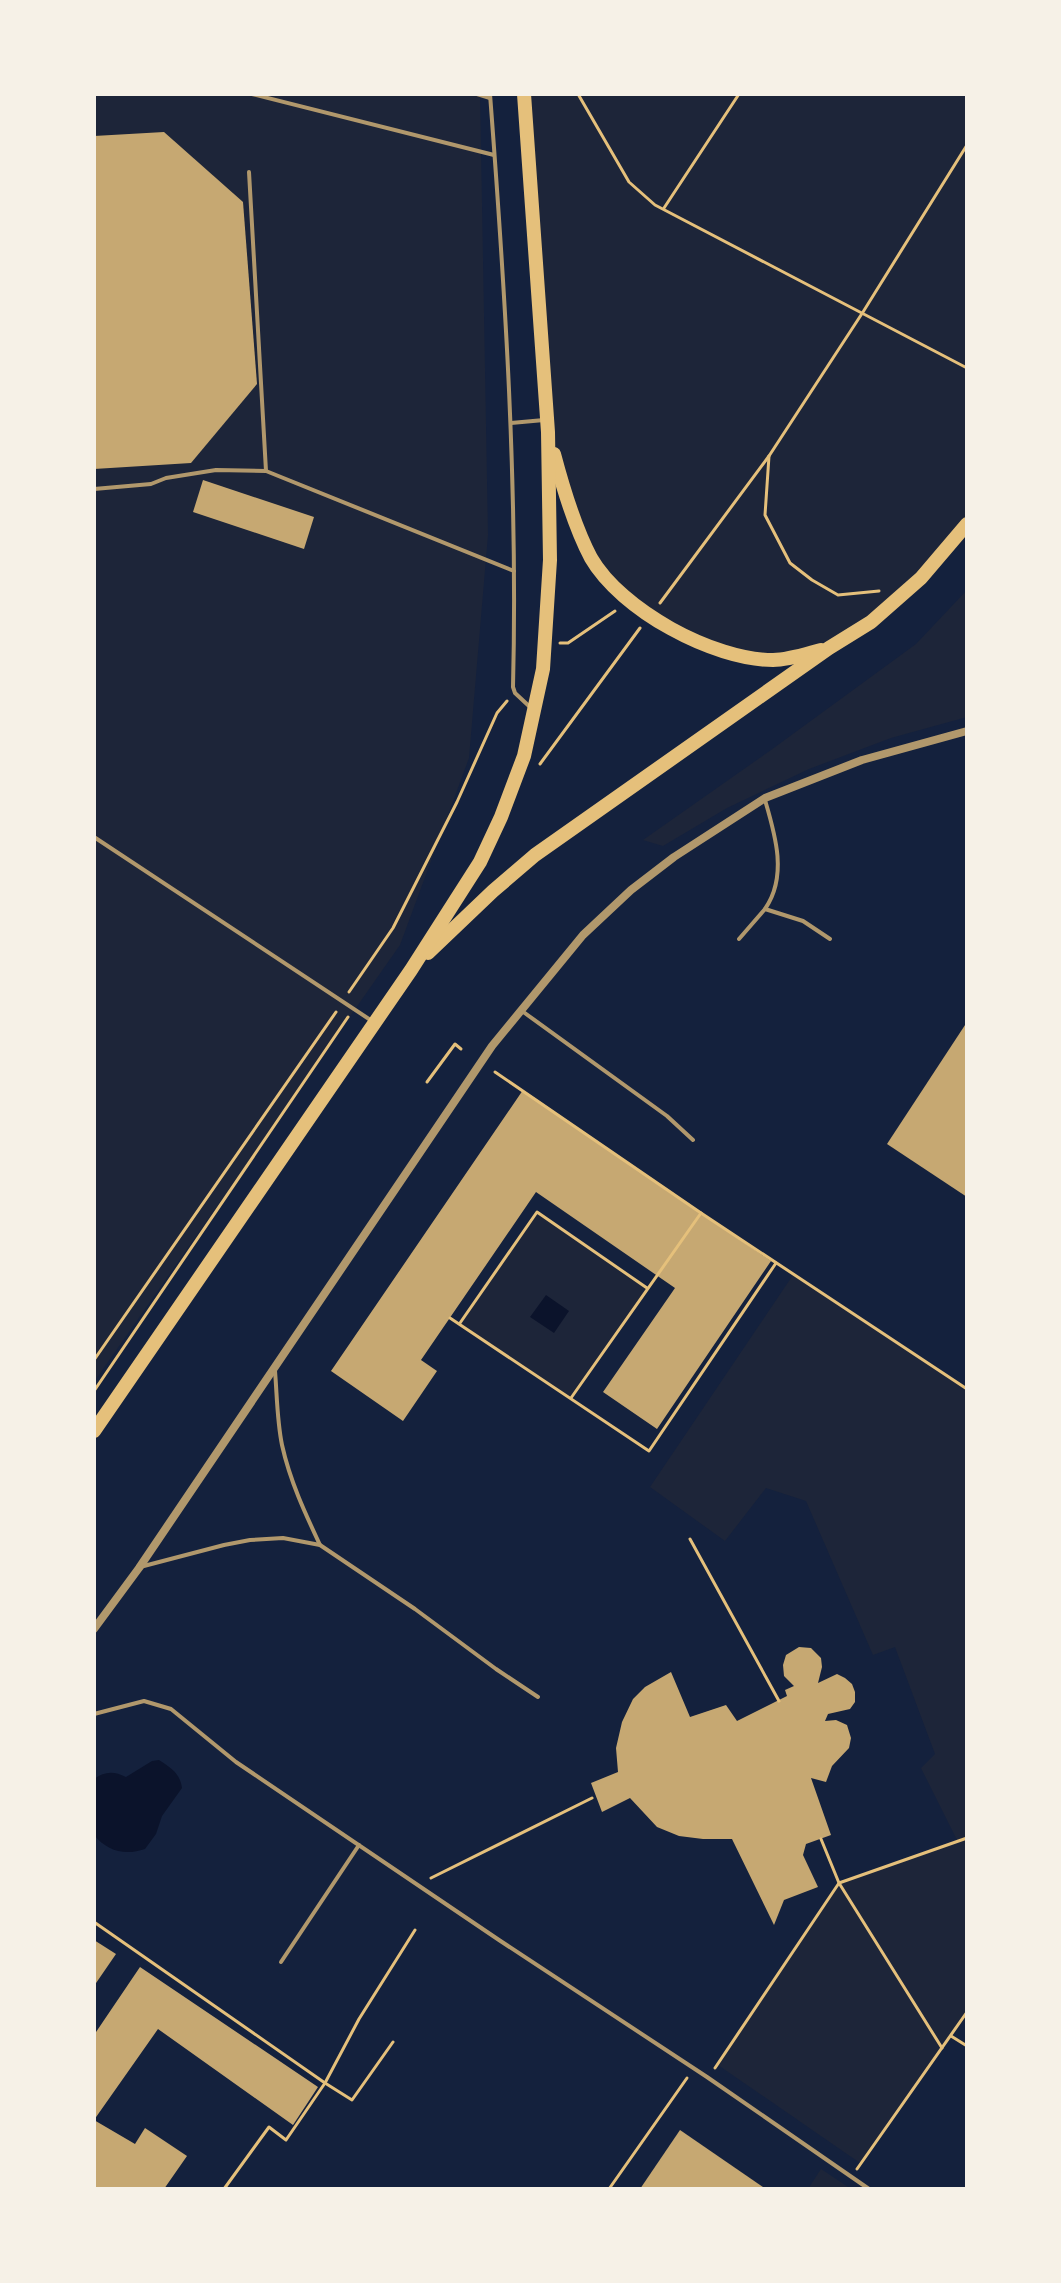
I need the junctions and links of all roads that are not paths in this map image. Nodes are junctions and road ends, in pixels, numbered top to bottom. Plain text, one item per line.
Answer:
1 (252, 94) edge
2 (477, 94) edge
3 (524, 94) edge
4 (491, 96) edge
5 (495, 155) junction
6 (249, 172) dead end
7 (511, 423) junction
8 (547, 426) junction
9 (266, 471) junction
10 (94, 489) edge
11 (967, 524) edge
12 (515, 572) junction
13 (829, 648) junction
14 (535, 710) junction
15 (967, 731) edge
16 (765, 798) junction
17 (94, 837) edge
18 (765, 909) junction
19 (739, 939) dead end
20 (830, 939) dead end
21 (411, 970) junction
22 (520, 1009) junction
23 (374, 1022) junction
24 (693, 1140) dead end
25 (275, 1365) junction
26 (94, 1431) edge
27 (320, 1545) junction
28 (139, 1568) junction
29 (94, 1629) edge
30 (538, 1697) dead end
31 (94, 1714) edge
32 (359, 1845) junction
33 (281, 1962) dead end
34 (869, 2189) edge

1 - 5 lane
2 - 4 lane
3 - 8 main road
4 - 5 lane
5 - 7 lane
6 - 9 lane
7 - 8 lane
7 - 12 lane
8 - 13 main road
8 - 14 main road
9 - 10 lane
9 - 12 lane
11 - 13 main road
12 - 14 lane
13 - 21 main road
14 - 21 main road
15 - 16 street
16 - 18 lane
16 - 22 street
17 - 23 lane
18 - 19 lane
18 - 20 lane
21 - 23 main road
22 - 24 lane
22 - 25 street
23 - 26 main road
25 - 27 lane
25 - 28 street
27 - 28 lane
27 - 30 lane
28 - 29 street
31 - 32 lane
32 - 33 lane
32 - 34 lane

